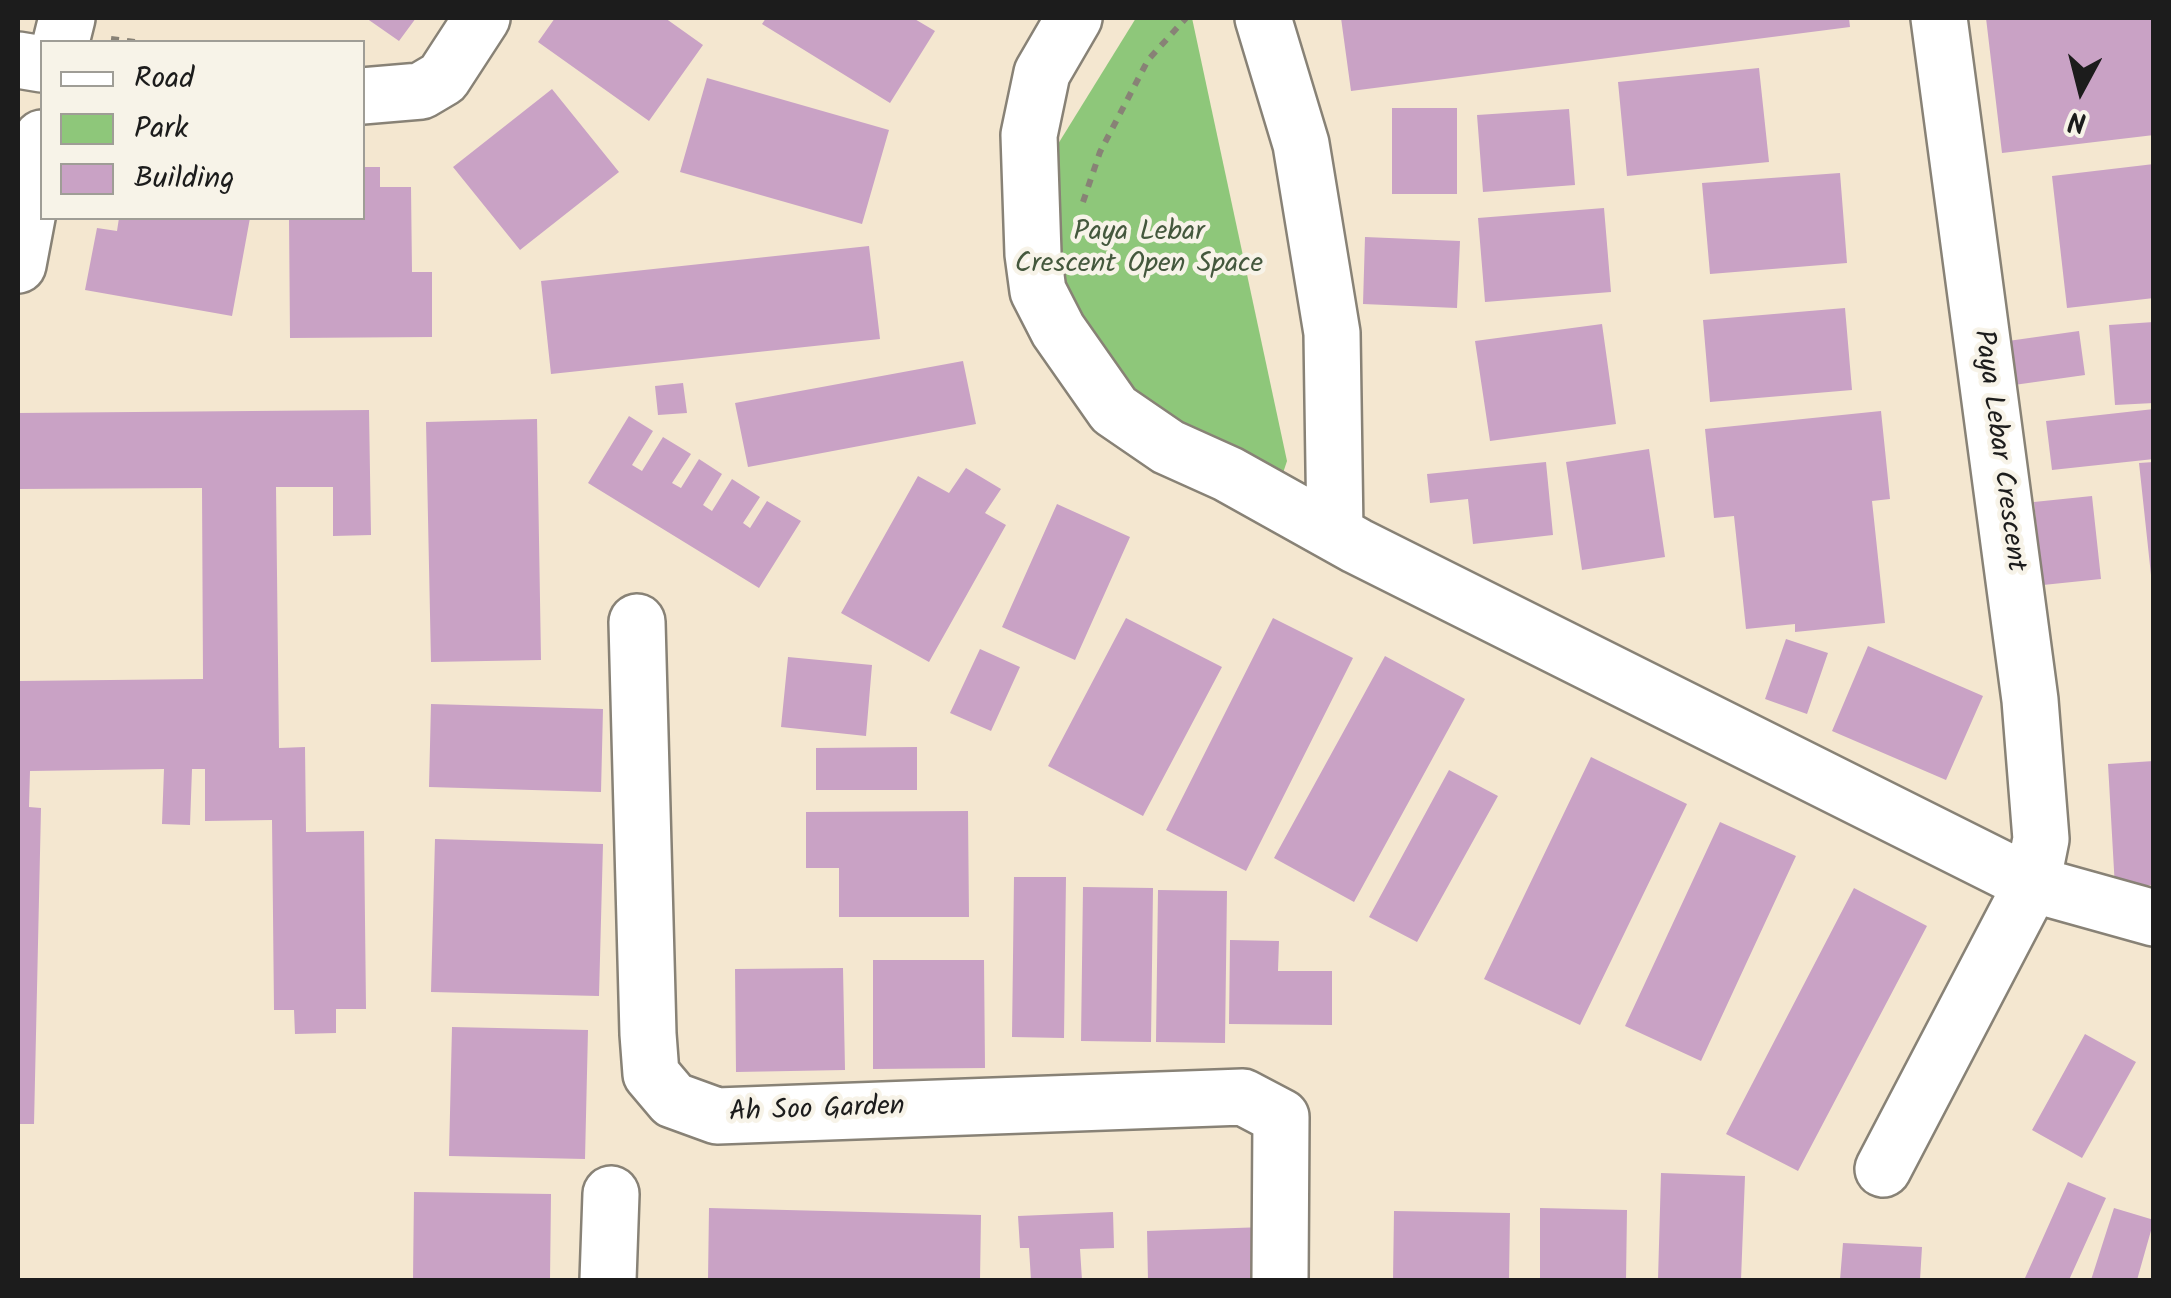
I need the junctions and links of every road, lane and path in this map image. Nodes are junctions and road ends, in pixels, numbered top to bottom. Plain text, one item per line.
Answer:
1 (482, 18) edge
2 (1074, 18) edge
3 (1186, 18) edge
4 (1262, 18) edge
5 (1939, 18) edge
6 (365, 96) edge
7 (40, 149) edge
8 (1080, 213) dead end
9 (18, 265) edge
10 (1336, 533) junction
11 (638, 622) dead end
12 (2032, 884) junction
13 (2154, 918) edge
14 (1883, 1169) dead end
15 (612, 1194) dead end
16 (608, 1280) edge
17 (1280, 1280) edge

1 - 6 street
2 - 10 street
3 - 8 path
4 - 10 street
5 - 12 street, Paya Lebar Crescent
7 - 9 street
10 - 12 street
11 - 17 street, Ah Soo Garden
12 - 13 street
12 - 14 street, Paya Lebar Crescent
15 - 16 street

